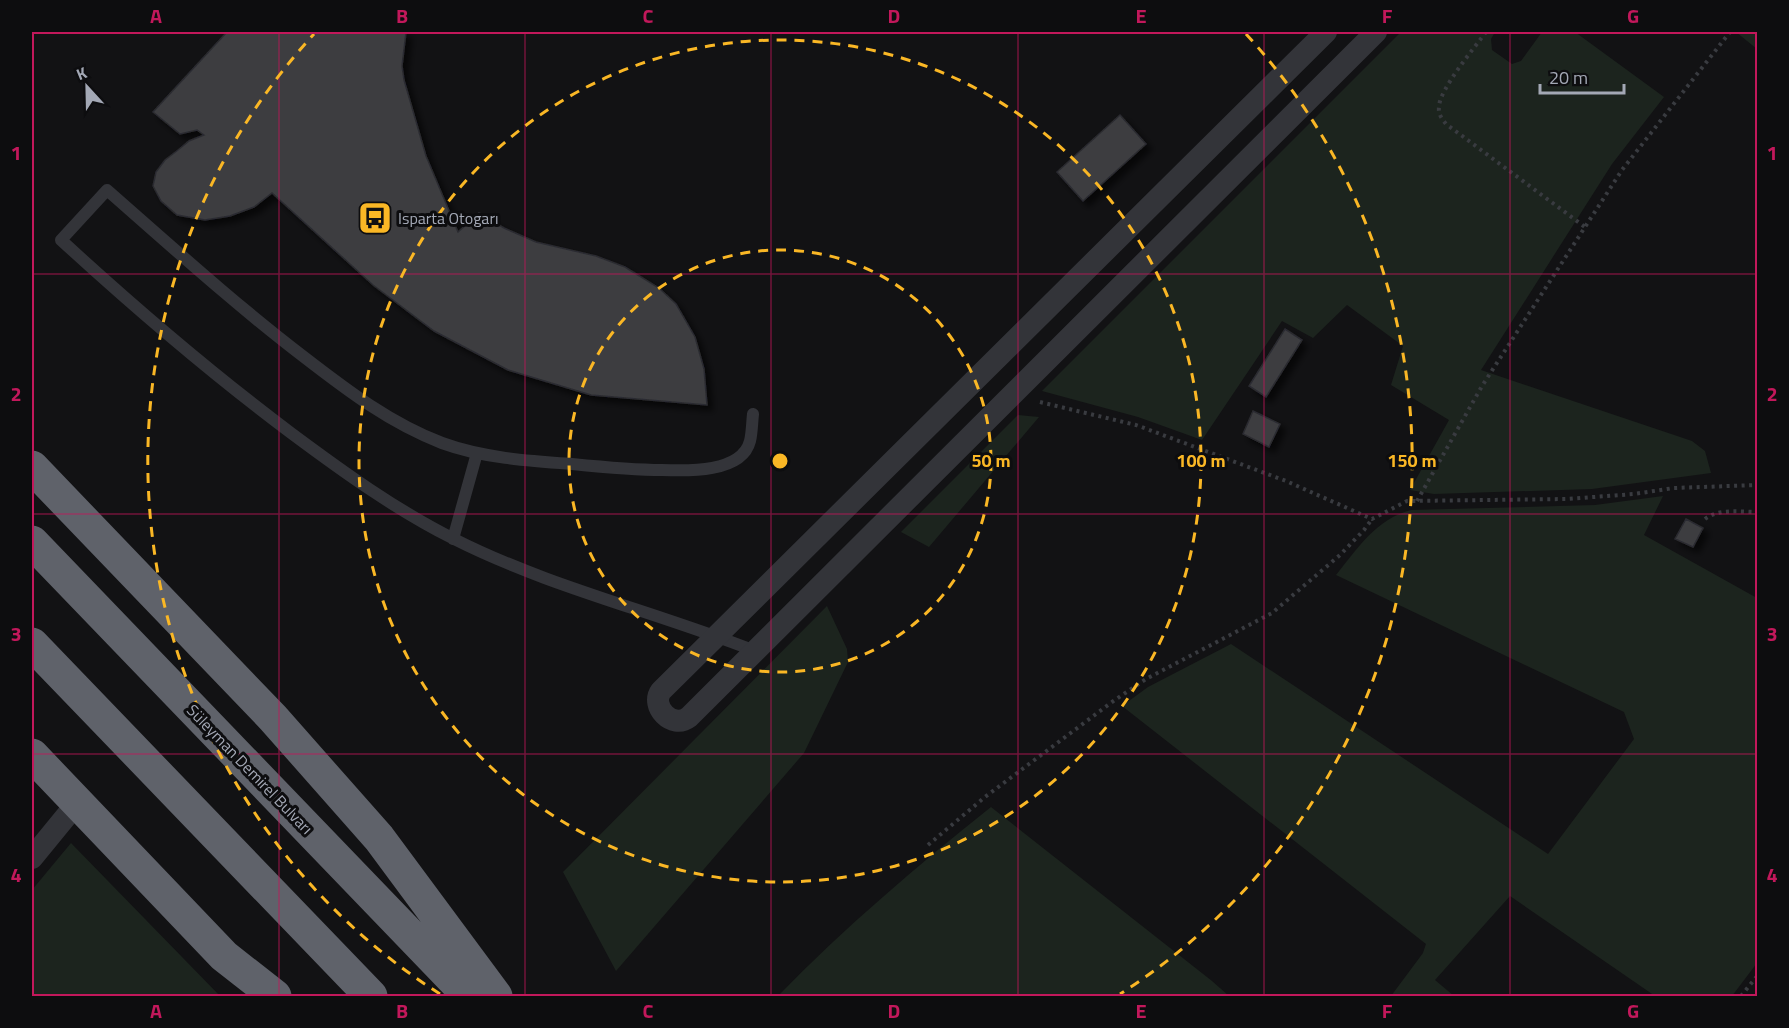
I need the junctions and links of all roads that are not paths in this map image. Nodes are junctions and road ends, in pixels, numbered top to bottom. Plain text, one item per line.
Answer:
1 (1326, 32) edge
2 (1376, 32) edge
3 (753, 414) dead end
4 (477, 453) junction
5 (32, 467) edge
6 (453, 539) junction
7 (32, 542) edge
8 (717, 636) junction
9 (32, 644) edge
10 (755, 651) junction
11 (32, 755) edge
12 (77, 803) junction
13 (32, 858) edge
14 (275, 996) edge
15 (371, 996) edge
16 (469, 996) edge
17 (496, 996) edge

1 - 8 street
2 - 10 street
3 - 4 lane
4 - 6 lane
4 - 6 lane
5 - 17 highway
6 - 8 lane
7 - 16 highway, Süleyman Demirel Bulvarı
8 - 10 lane
8 - 10 street
9 - 15 highway
11 - 12 highway
12 - 13 street
12 - 14 highway

